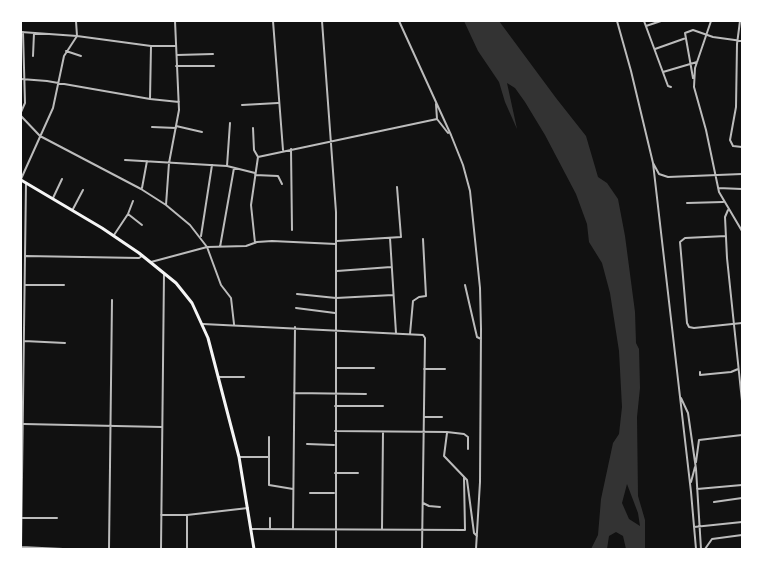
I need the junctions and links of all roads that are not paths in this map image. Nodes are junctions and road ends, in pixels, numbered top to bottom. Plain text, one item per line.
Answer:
1 (76, 21) edge
2 (175, 21) edge
3 (273, 21) edge
4 (322, 21) edge
5 (399, 21) edge
6 (617, 21) edge
7 (621, 21) edge
8 (644, 21) edge
9 (661, 21) edge
10 (711, 21) edge
11 (740, 21) edge
12 (646, 26) junction
13 (619, 28) junction
14 (22, 32) edge
15 (34, 33) junction
16 (707, 35) junction
17 (77, 36) junction
18 (686, 38) junction
19 (737, 40) junction
20 (742, 41) edge
21 (152, 46) junction
22 (176, 46) junction
23 (654, 49) junction
24 (66, 51) junction
25 (213, 54) dead end
26 (176, 55) junction
27 (33, 56) dead end
28 (81, 56) dead end
29 (697, 62) junction
30 (690, 64) junction
31 (176, 66) junction
32 (214, 66) dead end
33 (663, 72) junction
34 (23, 79) edge
35 (694, 80) junction
36 (59, 82) junction
37 (671, 87) dead end
38 (150, 99) junction
39 (178, 102) junction
40 (437, 102) junction
41 (279, 103) junction
42 (242, 105) dead end
43 (21, 112) edge
44 (21, 116) edge
45 (437, 119) junction
46 (230, 123) dead end
47 (152, 127) dead end
48 (176, 127) junction
49 (253, 128) dead end
50 (202, 132) dead end
51 (451, 135) junction
52 (40, 136) junction
53 (331, 140) junction
54 (742, 147) edge
55 (291, 149) junction
56 (284, 150) junction
57 (258, 157) junction
58 (125, 160) dead end
59 (147, 161) junction
60 (169, 163) junction
61 (653, 163) junction
62 (212, 165) junction
63 (227, 166) junction
64 (234, 168) junction
65 (255, 174) junction
66 (715, 174) junction
67 (742, 174) edge
68 (62, 179) dead end
69 (21, 180) edge
70 (26, 183) junction
71 (282, 184) dead end
72 (397, 187) dead end
73 (718, 188) junction
74 (141, 189) junction
75 (742, 189) edge
76 (83, 190) dead end
77 (53, 198) junction
78 (133, 201) dead end
79 (724, 202) junction
80 (687, 203) dead end
81 (166, 205) junction
82 (73, 209) junction
83 (728, 210) junction
84 (128, 214) junction
85 (142, 225) dead end
86 (292, 230) dead end
87 (742, 231) edge
88 (114, 235) junction
89 (726, 236) junction
90 (200, 237) junction
91 (390, 238) junction
92 (423, 239) dead end
93 (255, 243) junction
94 (336, 243) junction
95 (207, 247) junction
96 (220, 247) junction
97 (25, 256) junction
98 (142, 256) junction
99 (151, 262) junction
100 (392, 267) junction
101 (336, 271) junction
102 (165, 273) junction
103 (24, 285) junction
104 (64, 285) dead end
105 (465, 285) dead end
106 (297, 294) dead end
107 (393, 295) junction
108 (336, 298) junction
109 (112, 300) dead end
110 (296, 308) dead end
111 (336, 313) junction
112 (742, 323) edge
113 (203, 324) junction
114 (234, 324) junction
115 (733, 324) junction
116 (294, 327) junction
117 (336, 330) junction
118 (22, 331) edge
119 (396, 333) junction
120 (410, 334) junction
121 (481, 339) junction
122 (24, 341) junction
123 (65, 343) dead end
124 (336, 368) junction
125 (374, 368) dead end
126 (424, 369) junction
127 (445, 369) dead end
128 (738, 369) junction
129 (700, 372) dead end
130 (218, 377) junction
131 (244, 377) dead end
132 (294, 393) junction
133 (336, 393) junction
134 (366, 393) dead end
135 (681, 398) junction
136 (742, 401) edge
137 (336, 406) junction
138 (383, 406) dead end
139 (424, 417) junction
140 (442, 417) dead end
141 (23, 424) junction
142 (110, 426) junction
143 (162, 427) junction
144 (335, 431) junction
145 (383, 432) junction
146 (423, 432) junction
147 (447, 432) junction
148 (742, 435) edge
149 (268, 437) dead end
150 (307, 444) dead end
151 (335, 445) junction
152 (468, 448) dead end
153 (239, 457) junction
154 (269, 457) junction
155 (695, 464) junction
156 (22, 465) edge
157 (335, 473) junction
158 (358, 473) dead end
159 (464, 478) junction
160 (690, 483) junction
161 (742, 484) edge
162 (294, 489) junction
163 (696, 489) junction
164 (310, 493) dead end
165 (335, 493) junction
166 (742, 498) edge
167 (714, 502) dead end
168 (422, 503) junction
169 (440, 507) dead end
170 (249, 508) junction
171 (161, 515) junction
172 (187, 515) junction
173 (22, 518) edge
174 (57, 518) dead end
175 (270, 518) dead end
176 (742, 522) edge
177 (700, 526) junction
178 (694, 527) junction
179 (252, 529) junction
180 (270, 529) junction
181 (293, 529) junction
182 (335, 529) junction
183 (382, 529) junction
184 (422, 530) junction
185 (742, 535) edge
186 (477, 536) junction
187 (21, 548) edge
188 (63, 549) edge
189 (109, 549) edge
190 (161, 549) edge
191 (187, 549) edge
192 (254, 549) edge
193 (336, 549) edge
194 (422, 549) edge
195 (476, 549) edge
196 (696, 549) edge
197 (703, 549) edge

1 - 17 street
2 - 22 street
3 - 41 street
4 - 53 street
5 - 40 street
6 - 13 street
7 - 13 street
8 - 12 street
9 - 12 street
10 - 16 street
11 - 19 street
12 - 23 street
13 - 61 street
14 - 15 street
14 - 34 street
15 - 17 street
15 - 27 street
16 - 18 street
16 - 19 street
16 - 29 street
17 - 21 street
17 - 24 street
18 - 23 street
18 - 30 street
19 - 20 street
19 - 54 street
21 - 22 street
21 - 38 street
22 - 26 street
23 - 33 street
24 - 28 street
24 - 36 street
25 - 26 street
26 - 31 street
29 - 30 street
29 - 35 street
30 - 33 street
30 - 35 street
31 - 32 street
31 - 39 street
33 - 37 street
34 - 36 street
34 - 43 street
35 - 66 street
36 - 38 street
36 - 52 street
38 - 39 street
39 - 48 street
40 - 45 street
40 - 51 street
41 - 42 street
41 - 56 street
44 - 52 street
45 - 51 street
45 - 53 street
46 - 63 street
47 - 48 street
48 - 50 street
48 - 60 street
49 - 57 street
51 - 121 street
52 - 69 street
52 - 74 street
53 - 55 street
53 - 94 street
55 - 56 street
55 - 86 street
56 - 57 street
57 - 65 street
58 - 59 street
59 - 60 street
59 - 74 street
60 - 62 street
60 - 81 street
61 - 66 street
61 - 135 street
62 - 63 street
62 - 90 street
63 - 64 street
64 - 65 street
64 - 96 street
65 - 71 street
65 - 93 street
66 - 67 street
66 - 73 street
68 - 77 street
69 - 70 main road
70 - 77 main road
70 - 97 street
72 - 91 street
73 - 75 street
73 - 79 street
74 - 81 street
76 - 82 street
77 - 82 main road
78 - 84 street
79 - 80 street
79 - 83 street
81 - 90 street
82 - 88 main road
83 - 87 street
83 - 89 street
84 - 85 street
84 - 88 street
88 - 98 main road
89 - 115 street
89 - 115 street
90 - 95 street
91 - 94 street
91 - 100 street
92 - 120 street
93 - 94 street
93 - 96 street
94 - 101 street
95 - 96 street
95 - 99 street
95 - 114 street
97 - 98 street
97 - 103 street
98 - 99 main road
99 - 102 main road
100 - 101 street
100 - 107 street
101 - 108 street
102 - 113 main road
102 - 143 street
103 - 104 street
103 - 118 street
105 - 121 street
106 - 108 street
107 - 108 street
107 - 119 street
108 - 111 street
109 - 142 street
110 - 111 street
111 - 117 street
112 - 115 street
113 - 114 street
113 - 130 main road
114 - 116 street
115 - 128 street
116 - 117 street
116 - 132 street
117 - 119 street
117 - 124 street
118 - 122 street
119 - 120 street
120 - 126 street
121 - 186 street
122 - 123 street
122 - 141 street
124 - 125 street
124 - 133 street
126 - 127 street
126 - 139 street
128 - 129 street
128 - 136 street
130 - 131 street
130 - 153 main road
132 - 133 street
132 - 162 street
133 - 134 street
133 - 137 street
135 - 155 street
135 - 160 street
137 - 138 street
137 - 144 street
139 - 140 street
139 - 146 street
141 - 142 street
141 - 156 street
142 - 143 street
142 - 189 street
143 - 171 street
144 - 145 street
144 - 151 street
145 - 146 street
145 - 183 street
146 - 147 street
146 - 168 street
147 - 152 street
147 - 159 street
148 - 155 street
149 - 154 street
150 - 151 street
151 - 157 street
153 - 154 street
153 - 170 main road
154 - 162 street
155 - 160 street
155 - 163 street
156 - 173 street
157 - 158 street
157 - 165 street
159 - 184 street
159 - 186 street
160 - 178 street
161 - 163 street
162 - 181 street
163 - 177 street
164 - 165 street
165 - 182 street
166 - 167 street
168 - 169 street
168 - 184 street
170 - 172 street
170 - 179 main road
171 - 172 street
171 - 190 street
172 - 191 street
173 - 174 street
173 - 187 street
175 - 180 street
176 - 177 street
177 - 178 street
177 - 197 street
178 - 196 street
179 - 180 street
179 - 192 main road
180 - 181 street
181 - 182 street
182 - 183 street
182 - 193 street
183 - 184 street
184 - 194 street
185 - 197 street
186 - 195 street
187 - 188 street

